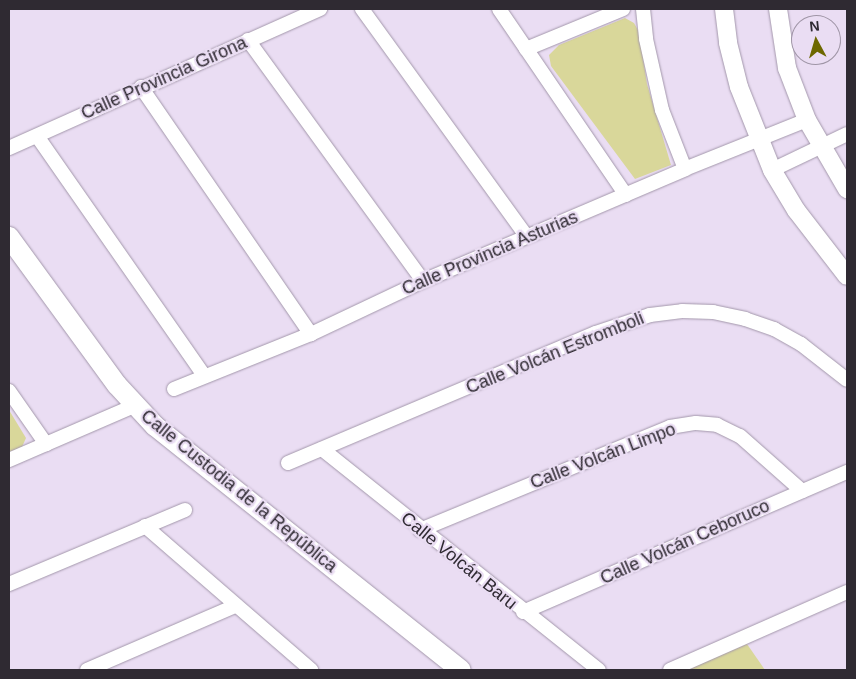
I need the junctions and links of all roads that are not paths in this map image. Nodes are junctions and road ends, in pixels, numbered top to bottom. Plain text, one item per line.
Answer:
1 (320, 9) edge
2 (362, 9) edge
3 (499, 9) edge
4 (623, 9) edge
5 (643, 9) edge
6 (724, 9) edge
7 (778, 9) edge
8 (248, 40) junction
9 (526, 49) junction
10 (141, 87) junction
11 (808, 120) junction
12 (847, 134) edge
13 (37, 136) junction
14 (759, 141) junction
15 (821, 146) junction
16 (9, 148) edge
17 (685, 169) junction
18 (772, 170) junction
19 (847, 189) edge
20 (626, 195) junction
21 (527, 237) junction
22 (9, 238) edge
23 (847, 276) edge
24 (423, 281) junction
25 (310, 334) junction
26 (204, 375) junction
27 (847, 380) edge
28 (174, 389) dead end
29 (9, 391) edge
30 (134, 406) junction
31 (46, 444) junction
32 (322, 449) junction
33 (9, 460) edge
34 (288, 463) dead end
35 (847, 472) edge
36 (802, 491) junction
37 (185, 510) dead end
38 (145, 526) junction
39 (420, 530) junction
40 (9, 584) edge
41 (847, 592) edge
42 (235, 606) junction
43 (523, 612) junction
44 (87, 670) edge
45 (311, 670) edge
46 (461, 670) edge
47 (599, 670) edge
48 (670, 670) edge

1 - 8 street, Calle Provincia Girona
2 - 21 street
3 - 9 street
4 - 9 street
5 - 17 street
6 - 14 street
7 - 11 street
8 - 10 street, Calle Provincia Girona
8 - 24 street
9 - 20 street
10 - 13 street, Calle Provincia Girona
10 - 25 street
11 - 14 street, Calle Provincia Asturias
11 - 15 street
12 - 15 street
13 - 16 street, Calle Provincia Girona
13 - 26 street
14 - 17 street, Calle Provincia Asturias
14 - 18 street
15 - 18 street
15 - 19 street
17 - 20 street, Calle Provincia Asturias
18 - 23 street
20 - 21 street, Calle Provincia Asturias
21 - 24 street, Calle Provincia Asturias
22 - 30 main road, Calle Custodia de la República
24 - 25 street, Calle Provincia Asturias
25 - 26 street, Calle Provincia Asturias
26 - 28 street, Calle Provincia Asturias
27 - 32 street, Calle Volcán Estromboli
29 - 31 street
30 - 31 street
30 - 46 main road, Calle Custodia de la República
31 - 33 street
32 - 34 street, Calle Volcán Estromboli
32 - 39 street, Calle Volcán Baru
35 - 36 street, Calle Volcán Ceboruco
36 - 39 street, Calle Volcán Limpo
36 - 43 street, Calle Volcán Ceboruco
37 - 38 street
38 - 40 street
38 - 42 street
39 - 43 street, Calle Volcán Baru
41 - 48 street
42 - 44 street
42 - 45 street
43 - 47 street, Calle Volcán Baru

